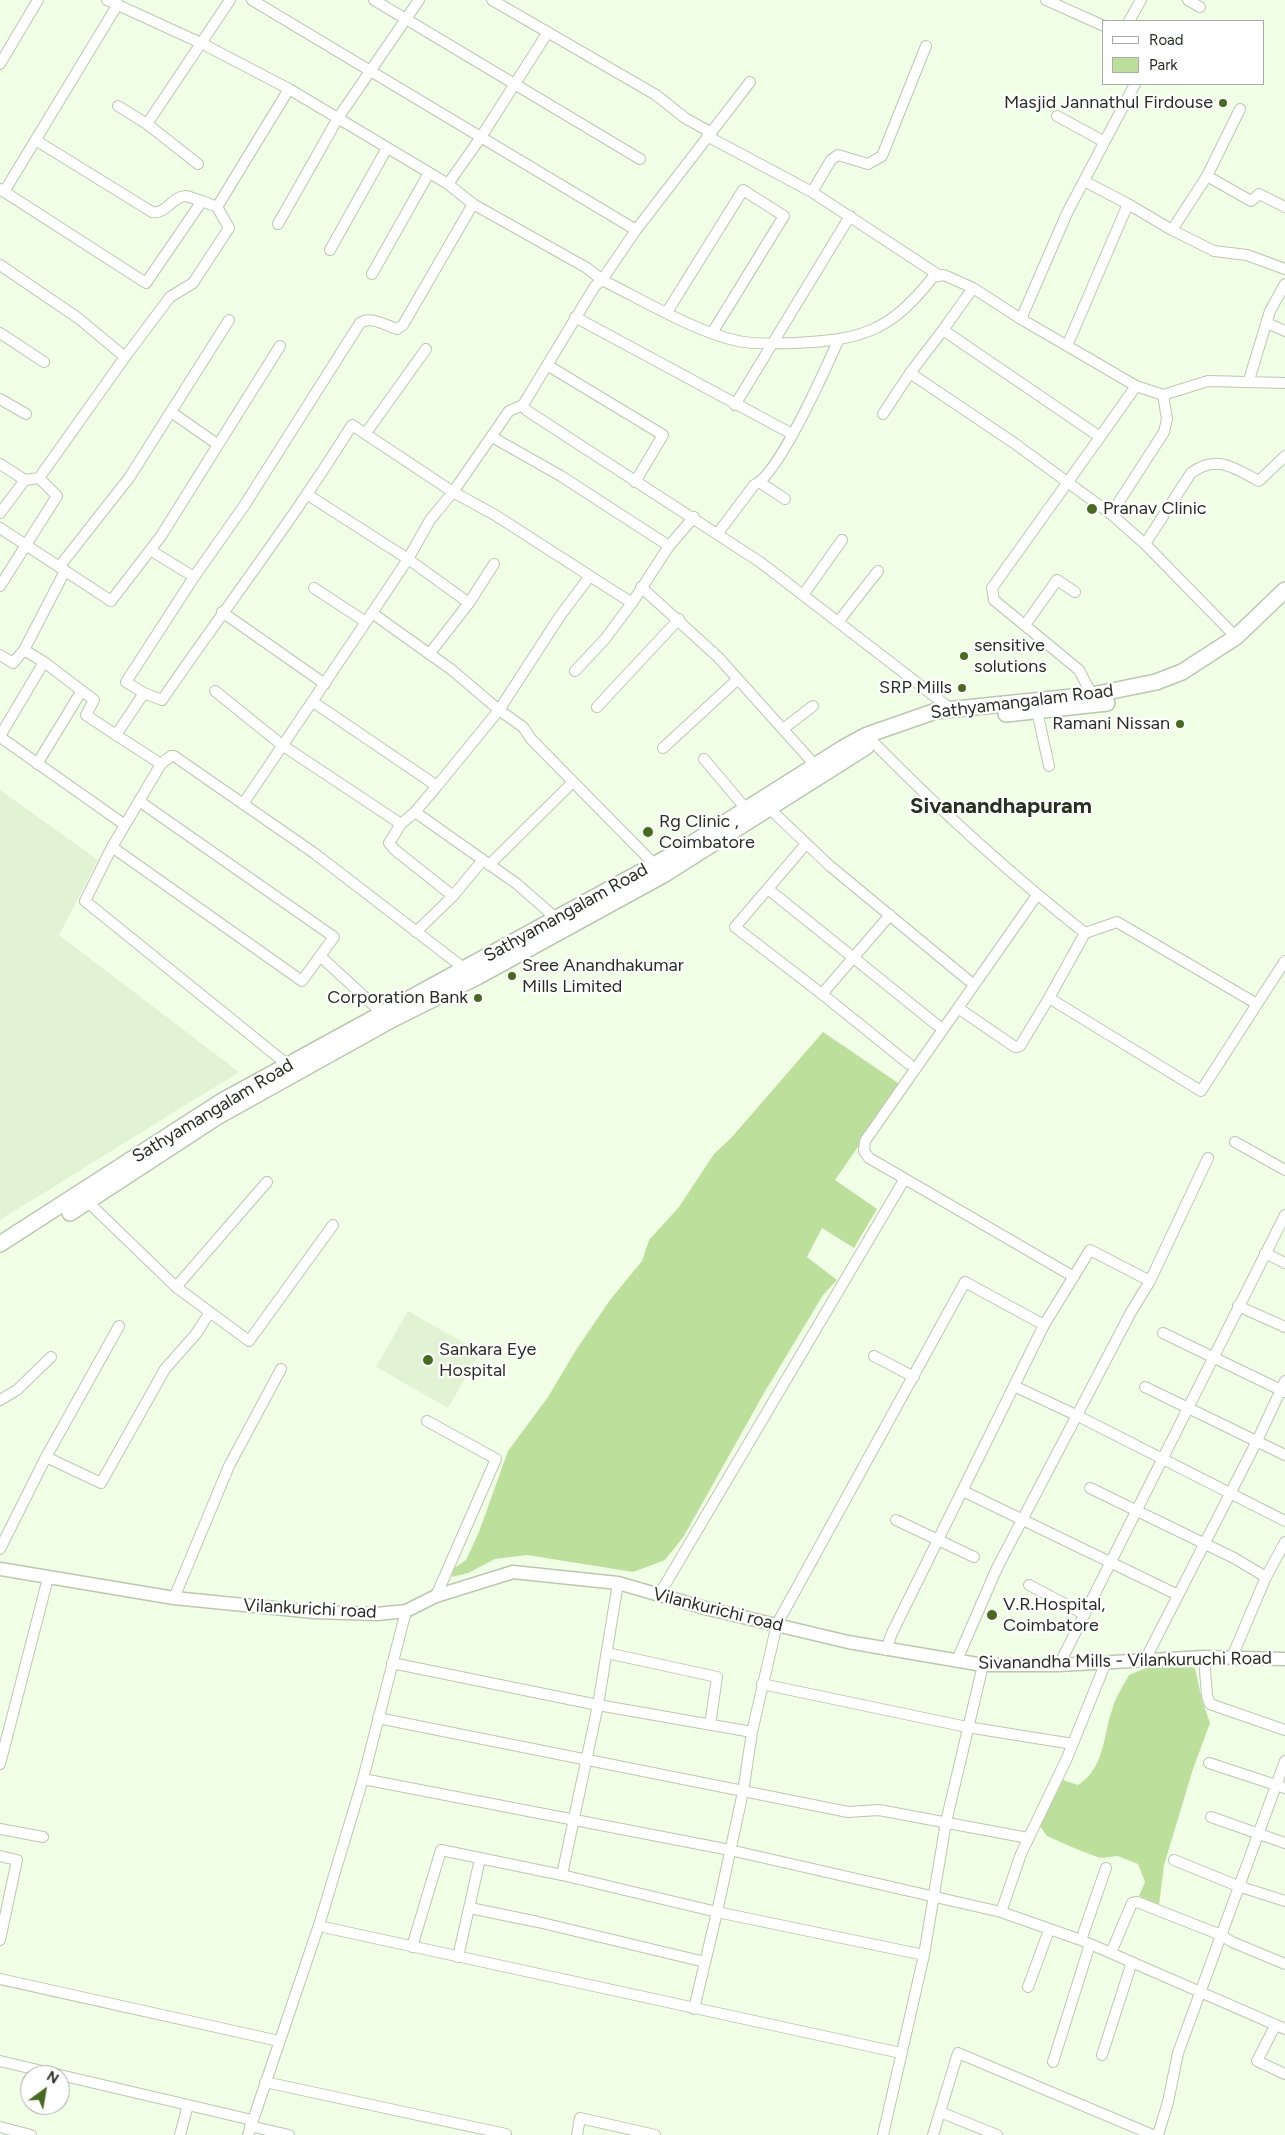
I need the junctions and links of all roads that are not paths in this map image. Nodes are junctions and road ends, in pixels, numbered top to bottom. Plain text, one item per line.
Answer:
1 (38, 0) edge
2 (108, 0) edge
3 (230, 0) edge
4 (252, 0) edge
5 (374, 0) edge
6 (419, 0) edge
7 (492, 0) edge
8 (1046, 0) edge
9 (1142, 0) edge
10 (1188, 0) edge
11 (118, 4) junction
12 (1200, 7) dead end
13 (407, 19) junction
14 (1129, 20) edge
15 (1102, 25) edge
16 (548, 32) junction
17 (203, 44) junction
18 (926, 46) dead end
19 (0, 64) edge
20 (370, 70) junction
21 (750, 82) dead end
22 (515, 84) junction
23 (1134, 85) edge
24 (289, 89) junction
25 (118, 106) dead end
26 (1240, 109) dead end
27 (1057, 116) dead end
28 (338, 118) junction
29 (146, 124) junction
30 (709, 134) junction
31 (481, 137) junction
32 (37, 141) junction
33 (1103, 141) junction
34 (387, 148) junction
35 (640, 159) dead end
36 (198, 164) dead end
37 (429, 173) junction
38 (1206, 176) junction
39 (1084, 181) junction
40 (448, 184) junction
41 (2, 190) edge
42 (812, 192) junction
43 (202, 201) junction
44 (473, 204) junction
45 (1128, 204) junction
46 (217, 207) junction
47 (1285, 207) edge
48 (850, 216) junction
49 (278, 224) dead end
50 (636, 230) junction
51 (1172, 230) junction
52 (330, 250) dead end
53 (1, 267) edge
54 (1285, 269) edge
55 (372, 274) dead end
56 (937, 274) junction
57 (602, 280) junction
58 (1285, 284) edge
59 (973, 288) junction
60 (668, 312) junction
61 (575, 317) junction
62 (229, 320) dead end
63 (1021, 320) junction
64 (1267, 323) junction
65 (943, 330) junction
66 (1285, 331) edge
67 (0, 333) edge
68 (712, 333) junction
69 (838, 341) junction
70 (773, 343) junction
71 (280, 346) dead end
72 (1067, 346) junction
73 (426, 349) dead end
74 (125, 357) junction
75 (44, 362) dead end
76 (547, 365) junction
77 (910, 373) junction
78 (1248, 380) junction
79 (1285, 383) edge
80 (1136, 386) junction
81 (1163, 395) junction
82 (0, 398) edge
83 (523, 405) junction
84 (736, 405) junction
85 (171, 412) junction
86 (26, 414) dead end
87 (883, 414) dead end
88 (366, 433) junction
89 (792, 434) junction
90 (492, 437) junction
91 (1100, 437) junction
92 (217, 444) junction
93 (1285, 456) edge
94 (0, 464) edge
95 (39, 478) junction
96 (25, 480) junction
97 (635, 482) junction
98 (761, 483) junction
99 (1068, 483) junction
100 (453, 492) junction
101 (308, 495) junction
102 (785, 498) dead end
103 (0, 513) edge
104 (1111, 514) junction
105 (694, 517) junction
106 (0, 528) edge
107 (718, 533) junction
108 (842, 540) dead end
109 (25, 544) junction
110 (1145, 544) junction
111 (669, 546) junction
112 (150, 550) junction
113 (408, 559) junction
114 (494, 564) dead end
115 (62, 569) junction
116 (878, 571) dead end
117 (590, 576) junction
118 (194, 577) junction
119 (0, 586) edge
120 (641, 586) junction
121 (314, 588) dead end
122 (1285, 590) edge
123 (1076, 592) dead end
124 (803, 595) junction
125 (632, 602) junction
126 (469, 603) junction
127 (1285, 603) edge
128 (222, 612) junction
129 (372, 613) junction
130 (679, 619) junction
131 (366, 622) junction
132 (838, 622) junction
133 (1025, 625) junction
134 (1236, 637) junction
135 (24, 650) junction
136 (430, 653) junction
137 (0, 655) edge
138 (44, 662) junction
139 (575, 671) dead end
140 (738, 679) junction
141 (325, 684) junction
142 (215, 691) dead end
143 (81, 692) junction
144 (144, 693) junction
145 (1092, 695) junction
146 (313, 702) junction
147 (813, 706) dead end
148 (597, 707) dead end
149 (951, 709) junction
150 (499, 710) junction
151 (1037, 711) junction
152 (783, 729) junction
153 (116, 735) junction
154 (0, 737) edge
155 (874, 743) junction
156 (282, 745) junction
157 (663, 748) dead end
158 (704, 759) dead end
159 (37, 764) junction
160 (161, 764) junction
161 (815, 765) junction
162 (1049, 766) dead end
163 (573, 782) junction
164 (437, 786) junction
165 (139, 801) junction
166 (243, 804) junction
167 (770, 809) junction
168 (747, 810) junction
169 (415, 812) junction
170 (401, 824) junction
171 (125, 825) junction
172 (806, 844) junction
173 (112, 847) junction
174 (673, 861) junction
175 (486, 863) junction
176 (654, 864) junction
177 (768, 889) junction
178 (1037, 895) junction
179 (453, 896) junction
180 (890, 915) junction
181 (556, 919) junction
182 (416, 932) junction
183 (1085, 933) junction
184 (320, 956) junction
185 (853, 958) junction
186 (1285, 961) edge
187 (464, 969) junction
188 (968, 980) dead end
189 (822, 994) junction
190 (1050, 998) junction
191 (1257, 1004) junction
192 (958, 1008) junction
193 (382, 1013) junction
194 (937, 1025) dead end
195 (909, 1064) dead end
196 (288, 1065) junction
197 (1235, 1142) dead end
198 (1208, 1158) dead end
199 (1285, 1170) edge
200 (904, 1180) junction
201 (267, 1182) dead end
202 (87, 1201) junction
203 (1285, 1215) edge
204 (333, 1225) dead end
205 (0, 1244) edge
206 (1265, 1253) junction
207 (0, 1255) edge
208 (1285, 1264) edge
209 (1074, 1277) junction
210 (1150, 1281) junction
211 (176, 1287) junction
212 (1238, 1306) junction
213 (210, 1312) junction
214 (119, 1326) dead end
215 (1044, 1326) junction
216 (1285, 1327) edge
217 (1163, 1332) dead end
218 (874, 1356) dead end
219 (51, 1357) dead end
220 (1213, 1358) junction
221 (281, 1369) dead end
222 (914, 1377) junction
223 (1014, 1386) junction
224 (1144, 1387) dead end
225 (1284, 1388) edge
226 (0, 1400) edge
227 (1189, 1408) junction
228 (1078, 1416) junction
229 (427, 1421) dead end
230 (1258, 1441) junction
231 (1285, 1455) edge
232 (46, 1457) junction
233 (1161, 1458) junction
234 (1090, 1488) dead end
235 (963, 1491) junction
236 (1230, 1492) junction
237 (1138, 1510) junction
238 (896, 1520) dead end
239 (1023, 1521) junction
240 (1285, 1521) edge
241 (939, 1540) junction
242 (1285, 1542) edge
243 (1204, 1544) junction
244 (0, 1549) edge
245 (974, 1557) dead end
246 (1112, 1562) junction
247 (0, 1569) edge
248 (1266, 1577) junction
249 (48, 1578) junction
250 (618, 1583) junction
251 (1029, 1585) dead end
252 (659, 1595) junction
253 (1178, 1595) junction
254 (436, 1596) junction
255 (174, 1598) junction
256 (406, 1612) junction
257 (1084, 1614) junction
258 (777, 1624) junction
259 (848, 1642) joint
260 (886, 1650) junction
261 (607, 1653) junction
262 (1204, 1657) junction
263 (1232, 1657) junction
264 (1285, 1659) edge
265 (957, 1660) junction
266 (1145, 1660) junction
267 (1106, 1662) junction
268 (392, 1663) junction
269 (983, 1665) junction
270 (1059, 1665) junction
271 (762, 1684) junction
272 (598, 1705) junction
273 (378, 1718) junction
274 (710, 1725) junction
275 (967, 1727) junction
276 (1285, 1730) edge
277 (752, 1732) junction
278 (1073, 1744) junction
279 (586, 1760) junction
280 (1285, 1761) edge
281 (1209, 1763) dead end
282 (0, 1764) edge
283 (363, 1780) junction
284 (1281, 1787) edge
285 (743, 1792) junction
286 (1211, 1817) dead end
287 (572, 1819) junction
288 (946, 1822) junction
289 (0, 1829) edge
290 (1259, 1834) junction
291 (43, 1837) dead end
292 (1028, 1838) junction
293 (1285, 1843) edge
294 (730, 1850) junction
295 (0, 1856) edge
296 (480, 1859) junction
297 (1174, 1860) dead end
298 (1106, 1868) dead end
299 (562, 1875) junction
300 (1238, 1886) junction
301 (936, 1896) junction
302 (1285, 1901) edge
303 (470, 1908) junction
304 (717, 1912) junction
305 (1001, 1912) junction
306 (318, 1926) junction
307 (1049, 1930) junction
308 (1222, 1935) junction
309 (0, 1940) edge
310 (1086, 1942) junction
311 (412, 1947) junction
312 (1111, 1953) junction
313 (924, 1954) junction
314 (458, 1957) junction
315 (705, 1962) junction
316 (1132, 1962) junction
317 (1285, 1964) edge
318 (0, 1979) edge
319 (1028, 1987) dead end
320 (1201, 1994) junction
321 (694, 2009) junction
322 (1280, 2028) edge
323 (279, 2041) junction
324 (901, 2053) junction
325 (1102, 2055) dead end
326 (0, 2061) edge
327 (1053, 2062) dead end
328 (20, 2066) edge
329 (1285, 2074) edge
330 (70, 2077) edge
331 (265, 2082) junction
332 (188, 2105) junction
333 (940, 2112) junction
334 (0, 2127) edge
335 (250, 2127) edge
336 (627, 2132) edge
337 (506, 2134) dead end
338 (31, 2135) edge
339 (180, 2135) edge
340 (289, 2135) edge
341 (577, 2135) edge
342 (655, 2135) edge
343 (883, 2135) edge
344 (933, 2135) edge
345 (997, 2135) edge
346 (1153, 2135) edge
347 (1158, 2135) edge

1 - 19 street
2 - 11 street
3 - 17 street
4 - 20 street
5 - 13 street
6 - 13 street
7 - 16 street
8 - 15 street
9 - 14 street
10 - 12 street
11 - 17 street
11 - 32 street
13 - 20 street
13 - 22 street
16 - 22 street
16 - 30 street
17 - 24 street
17 - 29 street
18 - 42 street
20 - 28 street
20 - 31 street
21 - 30 street
22 - 31 street
22 - 35 street
23 - 33 street
24 - 28 street
24 - 46 street
25 - 29 street
26 - 38 street
27 - 33 street
28 - 34 street
28 - 49 street
29 - 36 street
30 - 42 street
30 - 50 street
31 - 40 street
31 - 50 street
32 - 41 street
32 - 43 street
33 - 39 street
34 - 37 street
34 - 52 street
37 - 40 street
37 - 55 street
38 - 47 street
38 - 51 street
39 - 45 street
39 - 63 street
40 - 44 street
41 - 43 street
42 - 48 street
43 - 46 street
44 - 57 street
44 - 118 street
45 - 51 street
45 - 72 street
46 - 74 street
48 - 56 street
48 - 70 street
50 - 57 street
51 - 54 street
53 - 74 street
56 - 59 street
56 - 69 street
57 - 60 street
57 - 61 street
58 - 64 street
59 - 63 street
59 - 65 street
60 - 68 street
60 - 68 street
61 - 76 street
61 - 84 street
62 - 85 street
63 - 72 street
64 - 66 street
64 - 78 street
65 - 77 street
65 - 91 street
67 - 75 street
68 - 70 street
69 - 70 street
69 - 89 street
70 - 84 street
71 - 92 street
72 - 80 street
73 - 88 street
74 - 95 street
76 - 83 street
76 - 97 street
77 - 87 street
77 - 99 street
78 - 79 street
78 - 81 street
80 - 81 street
80 - 91 street
81 - 104 street
82 - 86 street
83 - 90 street
83 - 97 street
84 - 89 street
85 - 92 street
85 - 115 street
88 - 100 street
88 - 101 street
89 - 98 street
90 - 100 street
90 - 111 street
91 - 99 street
92 - 112 street
93 - 110 street
94 - 96 street
95 - 96 street
95 - 109 street
96 - 103 street
97 - 105 street
98 - 102 street
98 - 107 street
99 - 104 street
99 - 133 street
100 - 113 street
100 - 117 street
101 - 113 street
101 - 128 street
104 - 110 street
105 - 107 street
105 - 111 street
106 - 109 street
107 - 124 street
108 - 124 street
109 - 115 street
109 - 119 street
110 - 134 street
111 - 120 street
112 - 115 street
112 - 118 street
113 - 126 street
113 - 129 street
114 - 126 street
115 - 135 street
116 - 132 street
117 - 125 street
117 - 150 street
118 - 144 street
120 - 125 street
120 - 130 street
121 - 131 street
122 - 134 highway, Sathyamangalam Road
123 - 133 street
124 - 132 street
125 - 139 street
126 - 136 street
127 - 151 highway
128 - 141 street
128 - 144 street
129 - 131 street
129 - 136 street
130 - 140 street
130 - 148 street
131 - 141 street
132 - 149 street
133 - 145 street
134 - 145 highway, Sathyamangalam Road
135 - 137 street
135 - 138 street
136 - 150 street
138 - 143 street
138 - 154 street
140 - 152 street
140 - 157 street
141 - 146 street
142 - 156 street
143 - 153 street
143 - 159 street
144 - 153 street
145 - 149 highway, Sathyamangalam Road
146 - 156 street
146 - 164 street
147 - 152 street
149 - 161 highway, Sathyamangalam Road
150 - 163 street
150 - 164 street
151 - 155 highway
151 - 162 street
152 - 161 street
153 - 160 street
154 - 159 street
155 - 167 highway
155 - 178 street
156 - 166 street
156 - 170 street
158 - 168 street
159 - 171 street
160 - 165 street
160 - 166 street
161 - 168 highway, Sathyamangalam Road
163 - 175 street
163 - 176 street
164 - 169 street
165 - 171 street
165 - 184 street
166 - 182 street
167 - 172 street
167 - 174 highway
168 - 174 highway, Sathyamangalam Road
169 - 170 street
169 - 175 street
170 - 179 street
171 - 173 street
172 - 177 street
172 - 180 street
173 - 184 street
173 - 196 street
174 - 176 highway, Sathyamangalam Road
174 - 202 highway
175 - 179 street
175 - 181 street
176 - 181 highway, Sathyamangalam Road
177 - 185 street
177 - 189 street
178 - 183 street
178 - 192 street
179 - 182 street
180 - 185 street
180 - 188 street
181 - 187 highway, Sathyamangalam Road
182 - 187 street
183 - 190 street
183 - 191 street
184 - 193 street
185 - 189 street
185 - 194 street
186 - 191 street
187 - 193 highway, Sathyamangalam Road
189 - 195 street
190 - 191 street
190 - 192 street
192 - 200 street
193 - 196 highway, Sathyamangalam Road
196 - 205 highway, Sathyamangalam Road
197 - 199 street
198 - 210 street
200 - 209 street
200 - 252 street
201 - 211 street
202 - 207 highway
202 - 211 street
203 - 206 street
204 - 213 street
206 - 208 street
206 - 212 street
209 - 210 street
209 - 215 street
210 - 228 street
211 - 213 street
212 - 216 street
212 - 220 street
213 - 232 street
214 - 232 street
215 - 222 street
215 - 223 street
217 - 220 street
218 - 222 street
219 - 226 street
220 - 225 street
220 - 227 street
221 - 255 street
222 - 258 street
223 - 228 street
223 - 235 street
224 - 227 street
225 - 230 street
227 - 230 street
227 - 233 street
228 - 233 street
228 - 239 street
229 - 254 street
230 - 231 street
230 - 236 street
232 - 244 street
233 - 236 street
233 - 237 street
234 - 237 street
235 - 239 street
235 - 241 street
236 - 240 street
236 - 243 street
237 - 243 street
237 - 246 street
238 - 241 street
239 - 246 street
239 - 265 street
241 - 245 street
241 - 260 street
242 - 248 street
243 - 248 street
243 - 253 street
246 - 253 street
246 - 257 street
247 - 249 main road, Vilankurichi road
248 - 263 street
249 - 255 main road, Vilankurichi road
249 - 282 street
250 - 252 main road, Vilankurichi road
250 - 254 main road, Vilankurichi road
250 - 261 street
251 - 257 street
252 - 258 main road, Vilankurichi road
253 - 266 street
254 - 256 main road, Vilankurichi road
255 - 256 main road, Vilankurichi road
256 - 268 street
257 - 270 street
258 - 259 main road, Vilankurichi road
258 - 271 street
259 - 260 main road, Sivanandha Mills - Vilankuruchi Road
260 - 265 main road, Sivanandha Mills - Vilankuruchi Road
261 - 272 street
261 - 274 street
262 - 263 main road, Sivanandha Mills - Vilankuruchi Road
262 - 266 main road, Sivanandha Mills - Vilankuruchi Road
262 - 276 street
263 - 264 main road, Sivanandha Mills - Vilankuruchi Road
265 - 269 main road, Sivanandha Mills - Vilankuruchi Road
266 - 267 main road, Sivanandha Mills - Vilankuruchi Road
267 - 270 main road, Sivanandha Mills - Vilankuruchi Road
267 - 278 street
268 - 272 street
268 - 273 street
269 - 270 main road, Sivanandha Mills - Vilankuruchi Road
269 - 275 street
271 - 275 street
271 - 277 street
272 - 274 street
272 - 279 street
273 - 279 street
273 - 283 street
274 - 277 street
275 - 278 street
275 - 288 street
277 - 285 street
278 - 292 street
279 - 285 street
279 - 287 street
280 - 284 street
281 - 284 street
283 - 287 street
283 - 306 street
284 - 290 street
285 - 288 street
285 - 294 street
286 - 290 street
287 - 294 street
287 - 299 street
288 - 292 street
288 - 301 street
289 - 291 street
290 - 293 street
290 - 300 street
292 - 305 street
294 - 301 street
294 - 304 street
295 - 309 street
296 - 299 street
296 - 303 street
296 - 311 street
297 - 300 street
298 - 310 street
299 - 304 street
300 - 302 street
300 - 308 street
301 - 305 street
301 - 313 street
303 - 314 street
303 - 315 street
304 - 313 street
304 - 315 street
305 - 307 street
306 - 311 street
306 - 323 street
307 - 310 street
307 - 319 street
308 - 312 street
308 - 317 street
308 - 320 street
310 - 312 street
310 - 327 street
311 - 314 street
312 - 316 street
313 - 324 street
314 - 321 street
315 - 321 street
316 - 320 street
316 - 325 street
318 - 323 street
320 - 322 street
320 - 347 street
321 - 324 street
322 - 329 street
323 - 331 street
324 - 343 street
326 - 328 street
330 - 332 street
331 - 335 street
331 - 337 street
332 - 335 street
332 - 339 street
333 - 344 street
333 - 345 street
333 - 346 street
334 - 338 street
335 - 340 street
336 - 341 street
336 - 342 street

